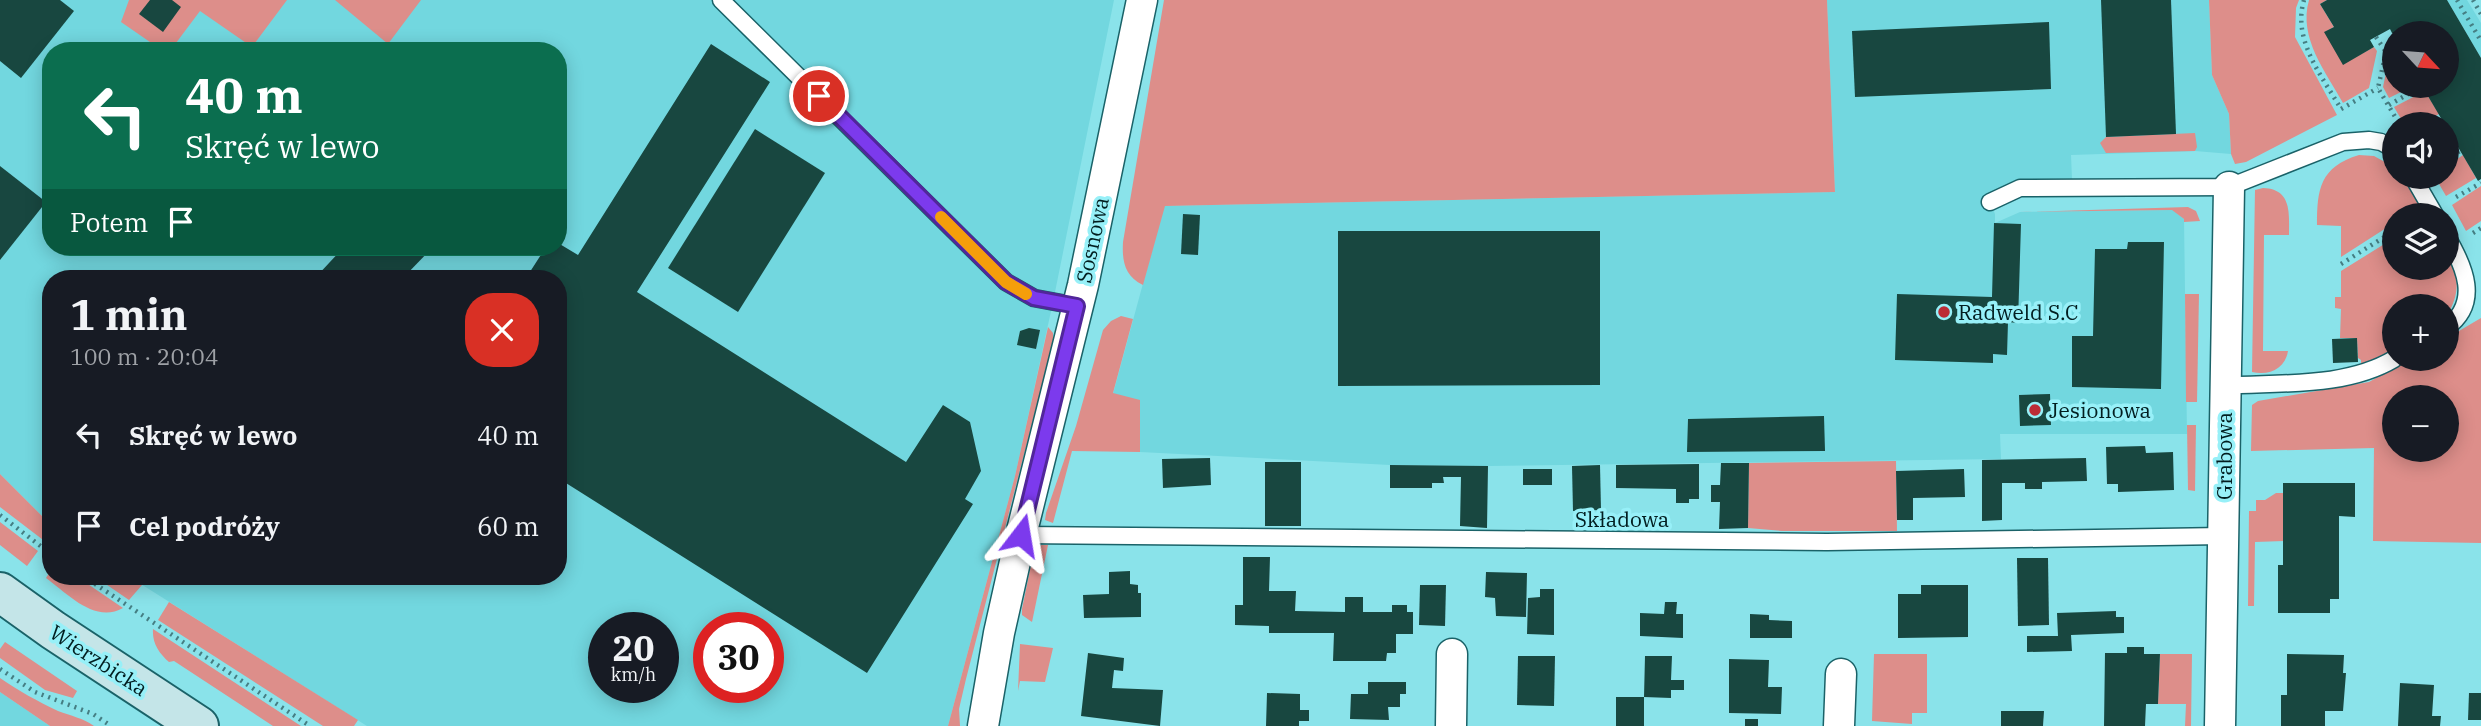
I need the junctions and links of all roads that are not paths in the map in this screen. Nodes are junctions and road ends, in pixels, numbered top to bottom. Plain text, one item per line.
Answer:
1 (721, 0) edge
2 (1142, 0) edge
3 (2382, 143) edge
4 (2229, 187) junction
5 (2424, 189) edge
6 (1990, 202) dead end
7 (2436, 203) edge
8 (2459, 257) edge
9 (1077, 306) junction
10 (2459, 318) edge
11 (2382, 366) edge
12 (2224, 386) junction
13 (1021, 535) junction
14 (2223, 536) junction
15 (0, 592) edge
16 (1451, 654) dead end
17 (1840, 674) dead end
18 (193, 725) edge
19 (983, 726) edge
20 (1451, 726) edge
21 (1839, 726) edge
22 (2220, 726) edge

1 - 9 lane
2 - 9 street, Sosnowa
3 - 4 lane
4 - 6 lane
4 - 12 street, Grabowa
5 - 7 lane
8 - 10 lane
9 - 13 street, Sosnowa
11 - 12 lane
12 - 14 street, Grabowa
13 - 14 lane, Składowa
13 - 19 street, Sosnowa
14 - 22 street, Grabowa
15 - 18 street, Wierzbicka
16 - 20 street
17 - 21 street

